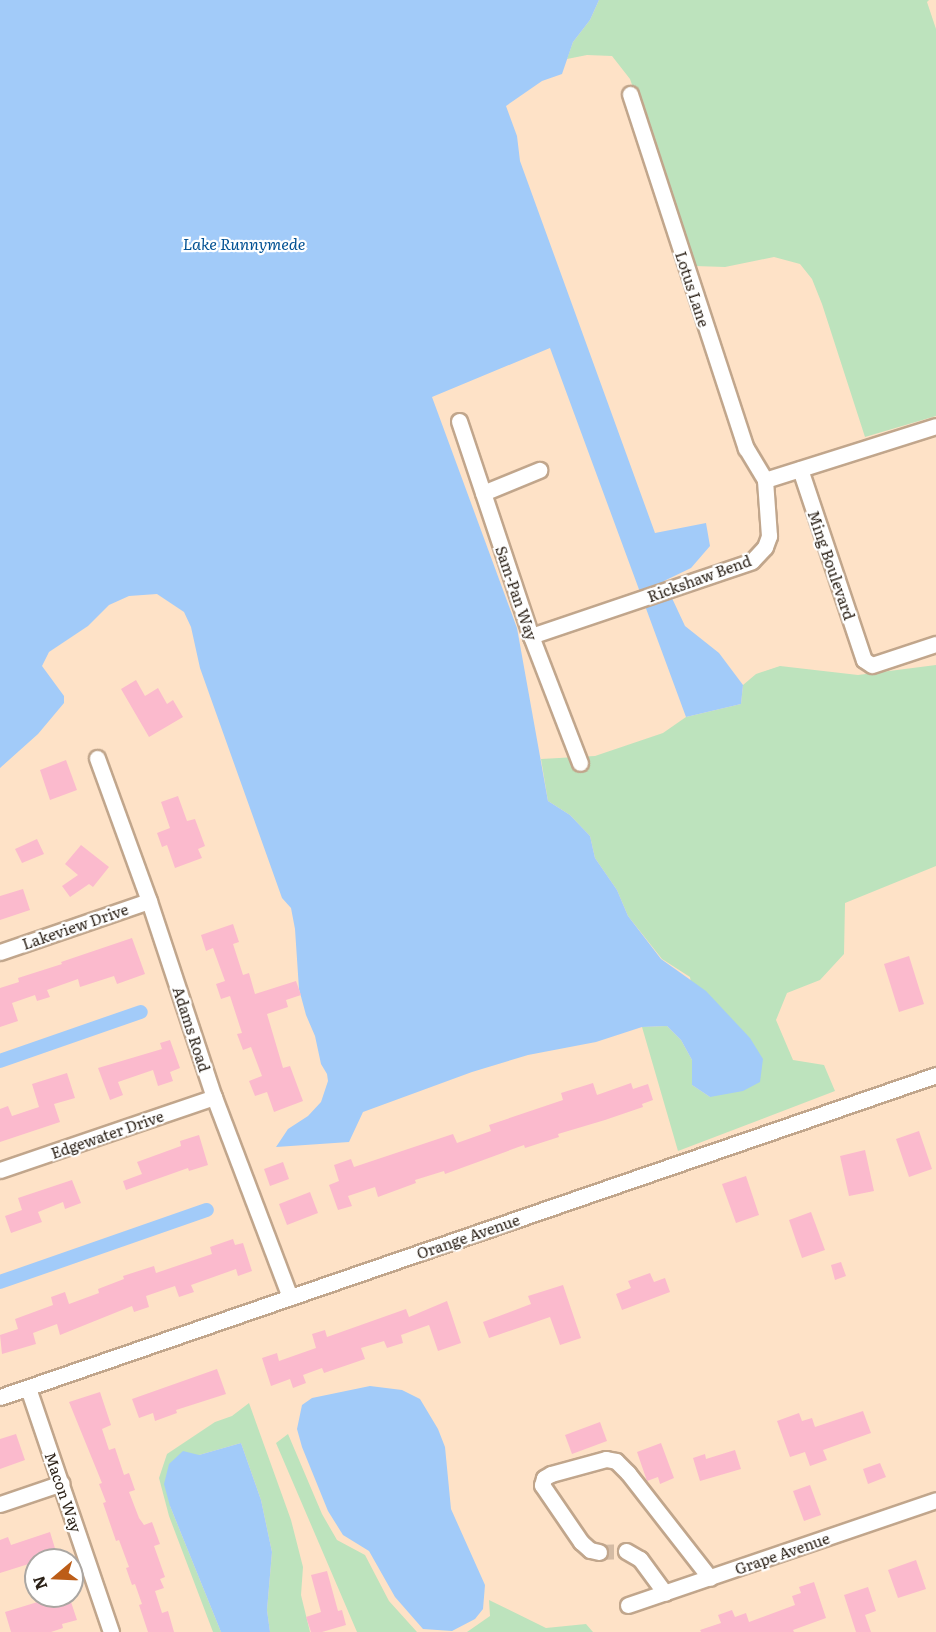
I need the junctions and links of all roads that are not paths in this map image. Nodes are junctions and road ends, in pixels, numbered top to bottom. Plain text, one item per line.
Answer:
1 (630, 94) dead end
2 (459, 421) dead end
3 (936, 426) edge
4 (800, 469) junction
5 (539, 470) dead end
6 (765, 480) junction
7 (483, 493) junction
8 (531, 636) junction
9 (936, 644) edge
10 (97, 758) dead end
11 (580, 764) dead end
12 (149, 901) junction
13 (0, 952) edge
14 (936, 1075) edge
15 (214, 1097) junction
16 (0, 1170) edge
17 (290, 1298) junction
18 (28, 1388) junction
19 (0, 1397) edge
20 (62, 1483) junction
21 (936, 1500) edge
22 (0, 1504) edge
23 (626, 1551) tunnel mouth
24 (599, 1552) tunnel mouth
25 (710, 1578) junction
26 (664, 1593) junction
27 (628, 1605) dead end
28 (111, 1632) edge

1 - 6 street, Lotus Lane
2 - 7 street, Sam-Pan Way
3 - 4 street
4 - 6 street
4 - 9 street, Ming Boulevard
5 - 7 street
6 - 8 street, Rickshaw Bend
7 - 8 street, Sam-Pan Way
8 - 11 street, Sam-Pan Way
10 - 12 street, Adams Road
12 - 13 street, Lakeview Drive
12 - 15 street, Adams Road
14 - 17 street, Orange Avenue
15 - 16 street, Edgewater Drive
15 - 17 street, Adams Road
17 - 18 street, Orange Avenue
18 - 19 street, Orange Avenue
18 - 20 street, Macon Way
20 - 22 street
20 - 28 street, Macon Way
21 - 25 street, Grape Avenue
23 - 26 street
24 - 25 street
25 - 26 street, Grape Avenue
26 - 27 street, Grape Avenue

